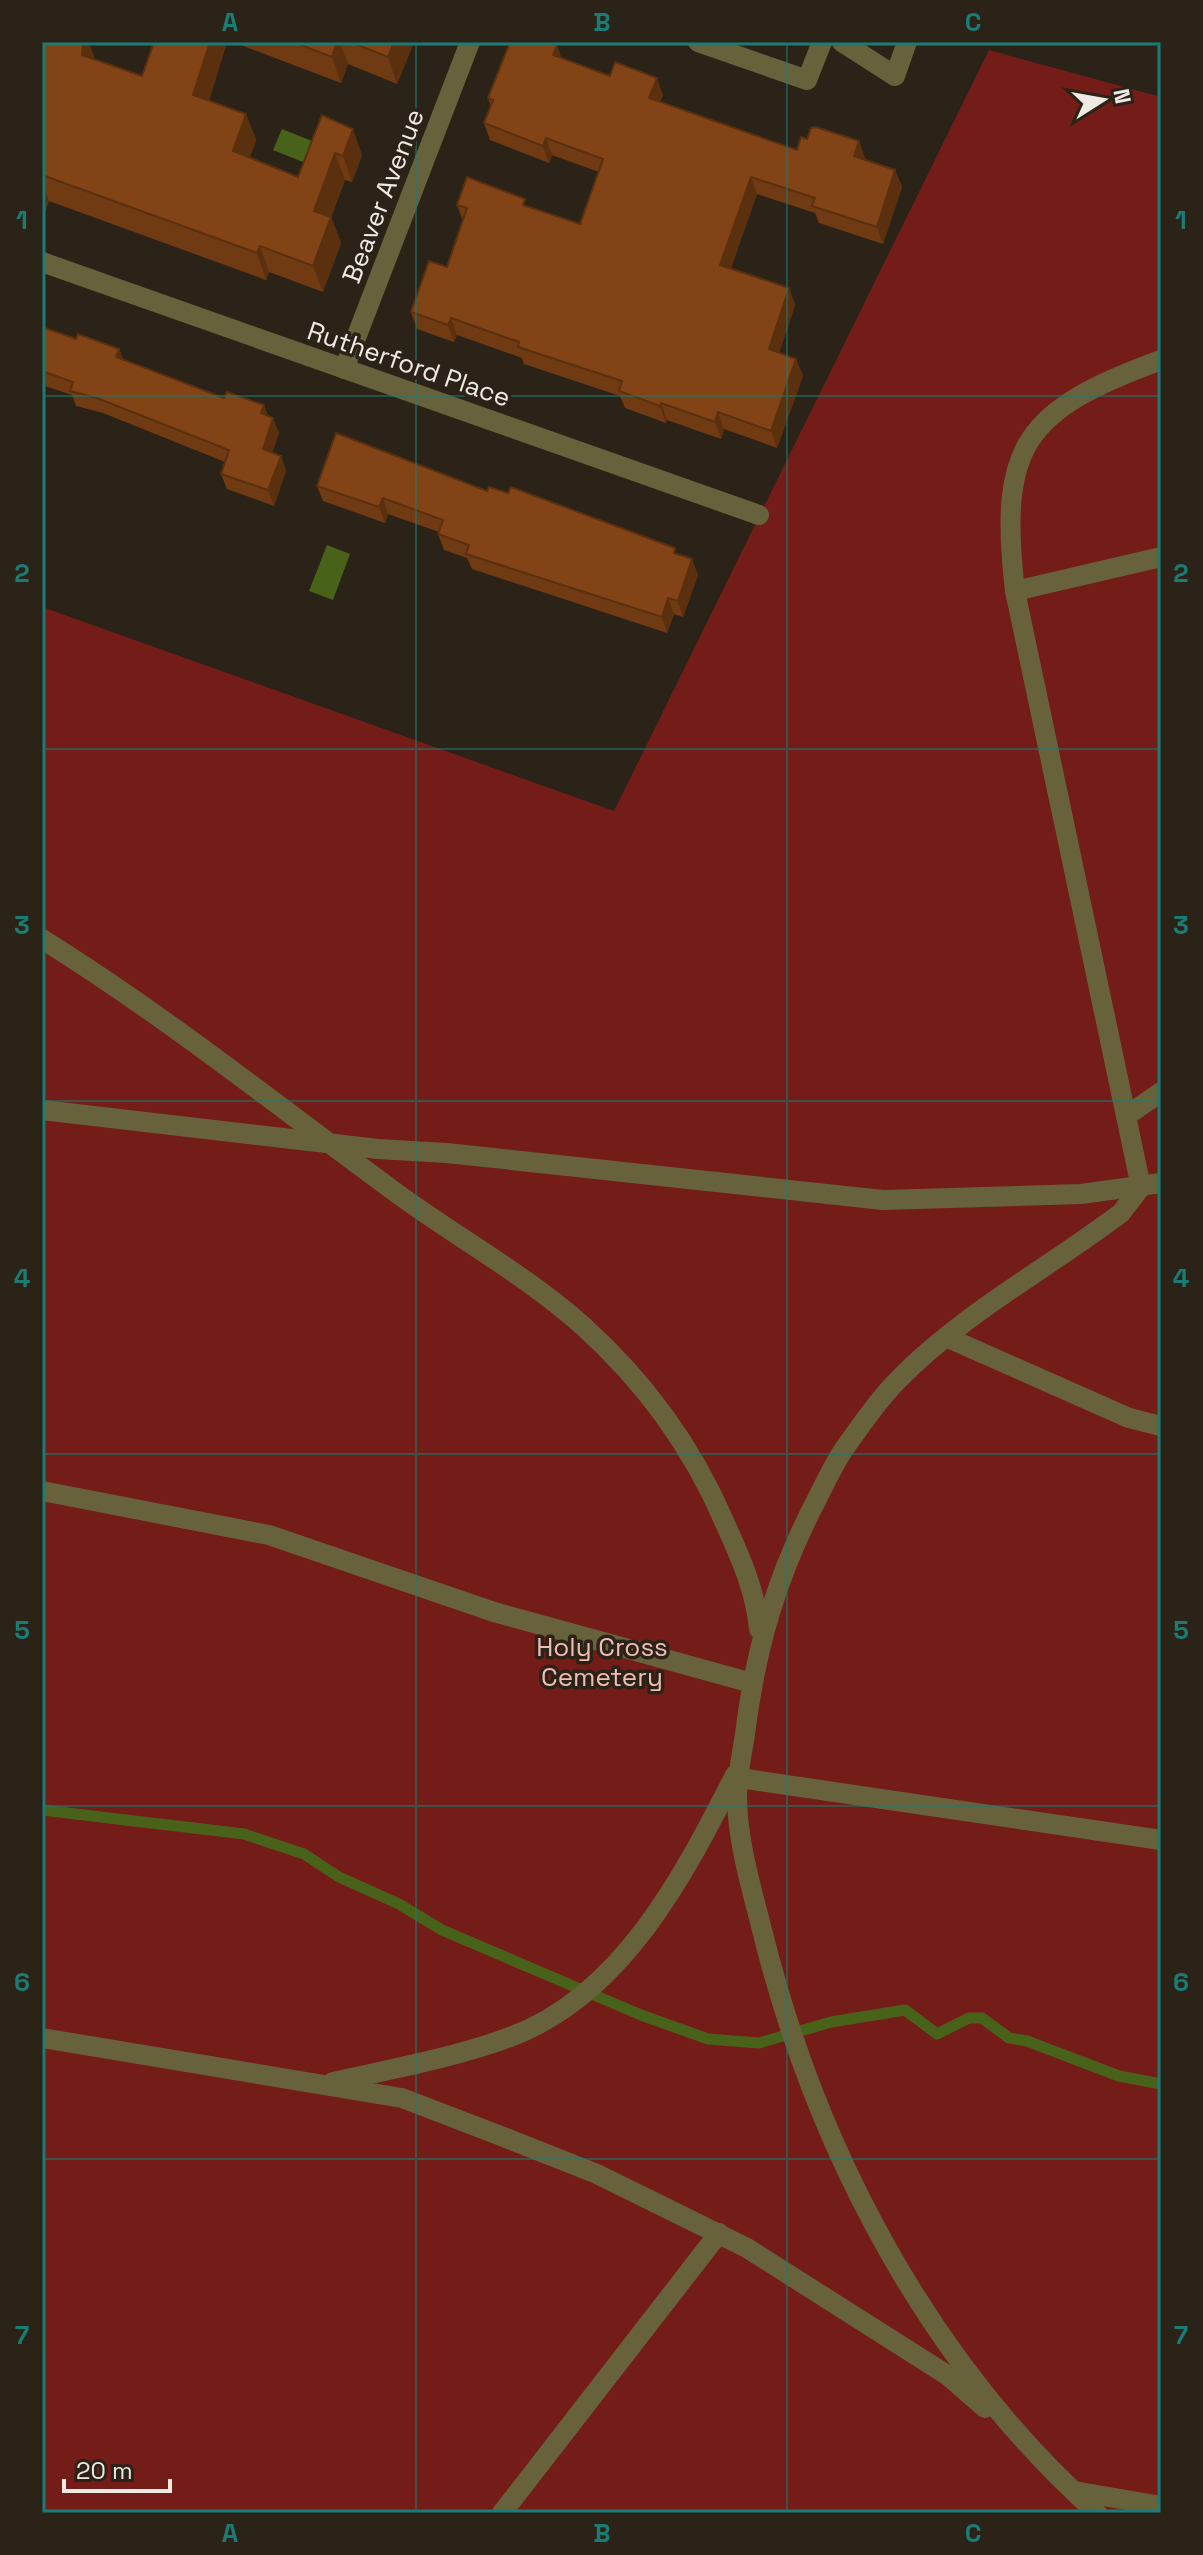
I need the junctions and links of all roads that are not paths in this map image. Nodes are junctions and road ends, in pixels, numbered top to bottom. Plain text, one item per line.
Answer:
1 (470, 42) edge
2 (698, 42) edge
3 (822, 42) edge
4 (842, 42) edge
5 (907, 42) edge
6 (42, 262) edge
7 (1161, 360) edge
8 (344, 369) junction
9 (759, 515) dead end
10 (1161, 557) edge
11 (1015, 591) junction
12 (42, 939) edge
13 (1161, 1092) edge
14 (42, 1110) edge
15 (1126, 1116) junction
16 (330, 1143) junction
17 (1151, 1185) edge
18 (946, 1337) junction
19 (1161, 1426) edge
20 (42, 1491) edge
21 (760, 1641) junction
22 (752, 1683) junction
23 (740, 1770) junction
24 (1161, 1840) edge
25 (42, 2038) edge
26 (325, 2083) junction
27 (719, 2233) junction
28 (1010, 2428) junction
29 (1073, 2491) junction
30 (1161, 2506) edge
31 (502, 2513) edge
32 (1097, 2513) edge

1 - 8 street, Beaver Avenue
2 - 3 street
4 - 5 street
6 - 8 street, Rutherford Place
7 - 11 street
8 - 9 street, Rutherford Place
10 - 11 street
11 - 15 street
12 - 16 street
13 - 15 street
14 - 16 street
15 - 17 street
16 - 17 street
16 - 21 street
17 - 18 street
18 - 19 street
18 - 21 street
20 - 22 street
21 - 22 street
22 - 23 street
23 - 24 street
23 - 26 street
23 - 28 street
25 - 26 street
26 - 27 street
27 - 28 street
27 - 31 street
28 - 29 street
29 - 30 street
29 - 32 street

